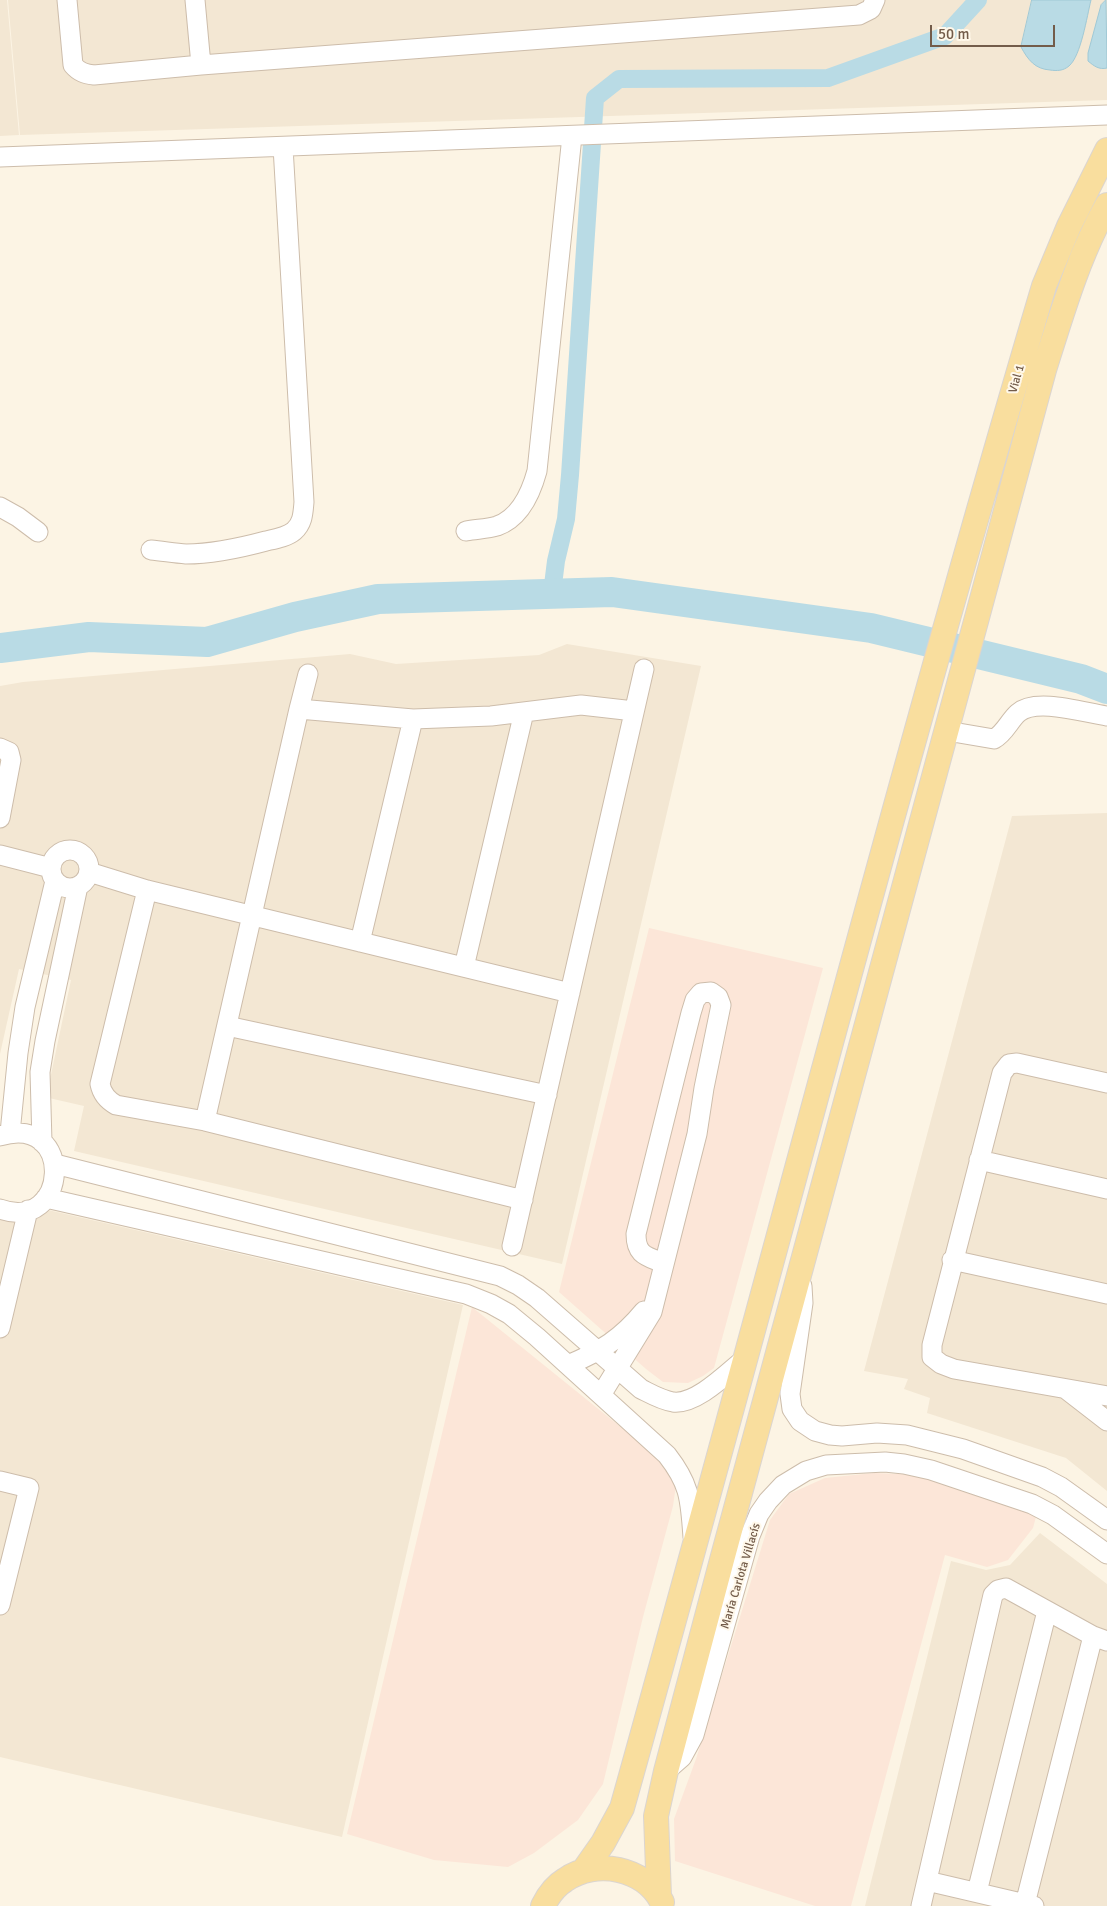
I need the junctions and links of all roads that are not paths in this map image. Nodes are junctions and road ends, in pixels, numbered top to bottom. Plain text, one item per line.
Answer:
1 (67, 0) edge
2 (195, 0) edge
3 (875, 0) edge
4 (201, 65) junction
5 (1107, 115) edge
6 (572, 136) junction
7 (283, 147) junction
8 (1107, 150) edge
9 (0, 158) edge
10 (1107, 204) edge
11 (0, 507) edge
12 (466, 531) dead end
13 (38, 532) dead end
14 (151, 550) dead end
15 (644, 669) dead end
16 (308, 674) dead end
17 (299, 709) junction
18 (634, 711) junction
19 (524, 712) junction
20 (1107, 716) edge
21 (413, 719) junction
22 (947, 731) junction
23 (0, 748) edge
24 (0, 818) edge
25 (0, 855) edge
26 (53, 874) junction
27 (83, 879) junction
28 (148, 890) junction
29 (252, 915) junction
30 (360, 942) junction
31 (39, 948) junction
32 (64, 954) junction
33 (464, 967) junction
34 (570, 993) junction
35 (227, 1026) junction
36 (1107, 1083) edge
37 (547, 1095) junction
38 (205, 1121) junction
39 (5, 1135) edge
40 (42, 1142) junction
41 (979, 1160) junction
42 (55, 1164) junction
43 (1107, 1189) edge
44 (46, 1198) junction
45 (523, 1200) junction
46 (0, 1209) edge
47 (28, 1210) junction
48 (512, 1246) dead end
49 (952, 1260) junction
50 (663, 1263) junction
51 (801, 1267) junction
52 (1107, 1294) edge
53 (655, 1299) junction
54 (0, 1328) edge
55 (599, 1351) junction
56 (747, 1357) junction
57 (568, 1365) junction
58 (618, 1368) junction
59 (1064, 1388) junction
60 (601, 1395) junction
61 (1107, 1396) edge
62 (1107, 1420) edge
63 (907, 1435) junction
64 (904, 1464) junction
65 (1042, 1477) junction
66 (0, 1481) edge
67 (1032, 1504) junction
68 (1107, 1520) edge
69 (694, 1548) junction
70 (1107, 1554) edge
71 (0, 1605) edge
72 (1047, 1611) junction
73 (1100, 1639) edge
74 (666, 1771) junction
75 (584, 1870) junction
76 (927, 1880) junction
77 (977, 1892) junction
78 (662, 1901) edge
79 (1029, 1905) edge
80 (542, 1906) edge
81 (921, 1906) edge

1 - 4 street
2 - 4 street
3 - 4 street
5 - 6 street
6 - 7 street
6 - 12 street
7 - 9 street
7 - 14 street
8 - 56 main road, Vial 1
10 - 22 main road, Vial 1
11 - 13 street
15 - 18 street
16 - 17 street
17 - 21 street
17 - 29 street
18 - 19 street
18 - 34 street
19 - 21 street
19 - 33 street
20 - 22 street
21 - 30 street
22 - 51 main road, Vial 1
23 - 24 street
25 - 26 street
26 - 27 street
26 - 27 street
26 - 31 street
27 - 28 street
27 - 32 street
28 - 29 street
28 - 38 street
29 - 30 street
29 - 35 street
30 - 33 street
31 - 32 street
31 - 39 street
32 - 40 street
33 - 34 street
34 - 37 street
35 - 37 street
35 - 38 street
36 - 41 street
37 - 45 street
38 - 45 street
39 - 40 street
40 - 42 street
41 - 43 street
41 - 49 street
42 - 44 street
42 - 55 street
44 - 47 street
44 - 57 street
45 - 48 street
46 - 47 street
47 - 54 street
49 - 52 street
49 - 59 street
50 - 50 street
50 - 53 street
51 - 63 street
51 - 74 main road, Vial 1
53 - 55 street
53 - 58 street
55 - 57 street
55 - 58 street
56 - 58 street
56 - 69 main road, Vial 1
57 - 60 street
58 - 60 street
59 - 61 street
59 - 62 street
60 - 69 street
63 - 64 street
63 - 65 street
64 - 67 street, María Carlota Villacís
64 - 74 street, María Carlota Villacís
65 - 67 street
65 - 68 street
66 - 71 street
67 - 70 street, María Carlota Villacís
69 - 75 main road, Vial 1
72 - 73 street
72 - 76 street
72 - 77 street
73 - 79 street
74 - 78 main road, Vial 1
75 - 78 main road
75 - 80 main road
76 - 77 street
76 - 81 street
77 - 79 street

